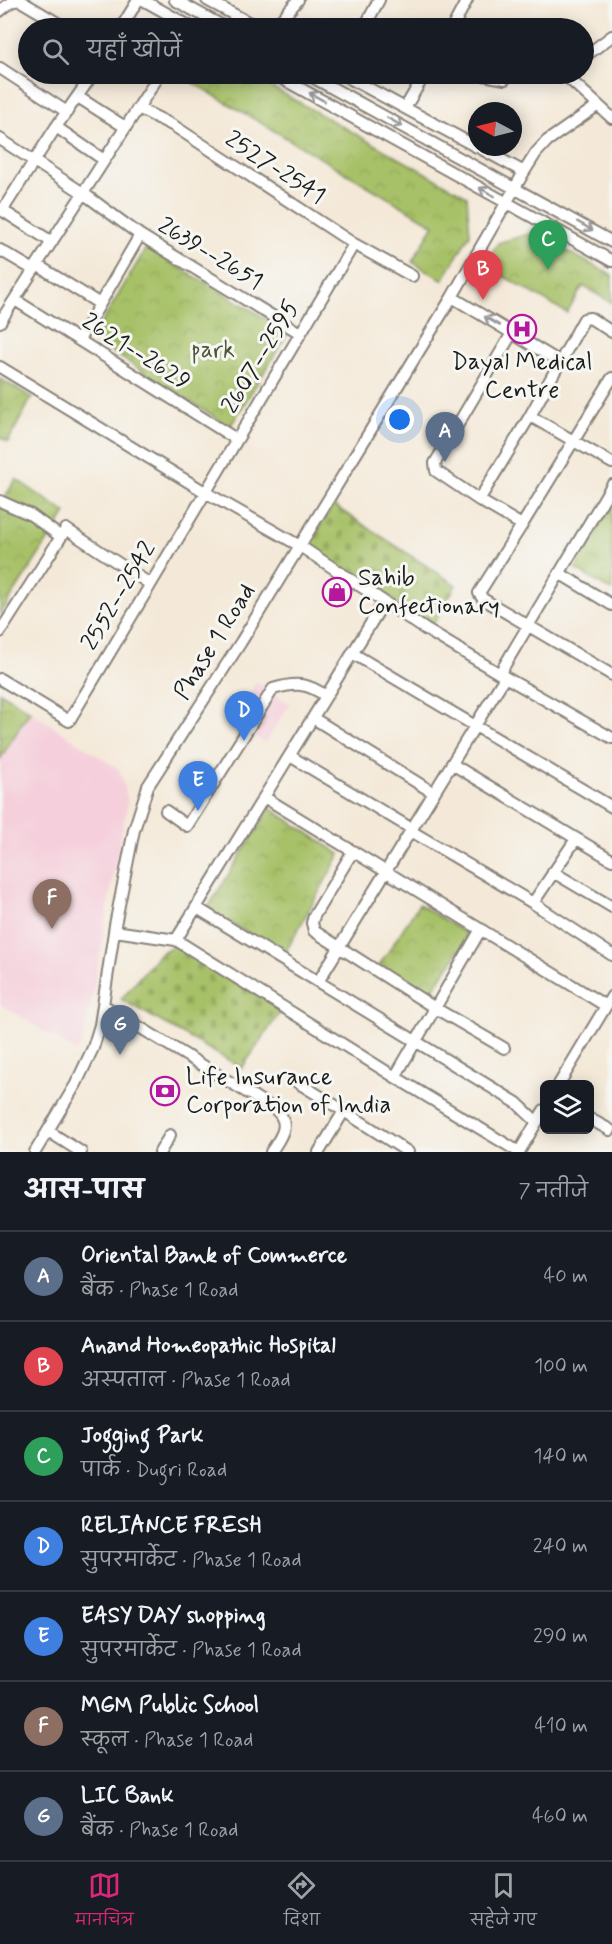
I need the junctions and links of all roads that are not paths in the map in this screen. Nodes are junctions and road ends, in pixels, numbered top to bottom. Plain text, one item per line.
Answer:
1 (140, 0) edge
2 (175, 0) edge
3 (207, 0) edge
4 (298, 0) edge
5 (379, 0) edge
6 (467, 0) edge
7 (0, 11) edge
8 (49, 18) edge
9 (127, 18) edge
10 (173, 18) edge
11 (208, 18) edge
12 (240, 18) edge
13 (283, 18) edge
14 (369, 18) edge
15 (457, 18) edge
16 (612, 36) edge
17 (594, 50) edge
18 (0, 68) edge
19 (18, 80) edge
20 (24, 84) edge
21 (86, 84) edge
22 (154, 84) edge
23 (292, 84) edge
24 (326, 84) edge
25 (361, 84) edge
26 (419, 84) edge
27 (574, 84) edge
28 (78, 97) junction
29 (597, 106) junction
30 (138, 108) junction
31 (405, 108) junction
32 (67, 112) junction
33 (612, 118) edge
34 (56, 128) junction
35 (125, 128) junction
36 (0, 139) edge
37 (468, 142) edge
38 (494, 156) edge
39 (104, 160) junction
40 (34, 161) junction
41 (524, 172) junction
42 (515, 188) junction
43 (83, 193) junction
44 (507, 203) junction
45 (1, 210) edge
46 (140, 235) junction
47 (52, 242) junction
48 (612, 242) edge
49 (354, 244) junction
50 (0, 250) edge
51 (612, 261) edge
52 (35, 268) junction
53 (412, 276) dead end
54 (452, 297) junction
55 (15, 300) junction
56 (100, 304) junction
57 (0, 321) edge
58 (612, 332) edge
59 (300, 333) junction
60 (512, 333) junction
61 (79, 340) junction
62 (560, 362) junction
63 (0, 367) edge
64 (612, 378) edge
65 (530, 416) junction
66 (236, 439) junction
67 (574, 441) junction
68 (612, 463) edge
69 (612, 485) edge
70 (205, 492) junction
71 (479, 500) junction
72 (0, 501) edge
73 (522, 525) junction
74 (64, 533) junction
75 (300, 546) junction
76 (559, 573) junction
77 (150, 584) junction
78 (384, 602) junction
79 (612, 605) edge
80 (529, 624) junction
81 (0, 632) edge
82 (352, 653) junction
83 (502, 675) junction
84 (612, 675) edge
85 (0, 679) edge
86 (326, 696) junction
87 (313, 718) junction
88 (474, 726) junction
89 (612, 738) edge
90 (290, 756) junction
91 (452, 764) junction
92 (434, 793) junction
93 (264, 797) junction
94 (612, 807) edge
95 (166, 811) dead end
96 (412, 830) junction
97 (576, 839) junction
98 (353, 851) junction
99 (612, 860) edge
100 (387, 872) junction
101 (554, 872) junction
102 (533, 903) junction
103 (197, 908) junction
104 (612, 908) edge
105 (481, 929) junction
106 (115, 931) junction
107 (176, 940) junction
108 (339, 948) junction
109 (612, 955) edge
110 (318, 982) junction
111 (609, 1001) edge
112 (103, 1005) junction
113 (435, 1008) junction
114 (416, 1042) junction
115 (504, 1048) dead end
116 (395, 1077) junction
117 (562, 1080) edge
118 (297, 1082) dead end
119 (344, 1111) junction
120 (540, 1117) edge
121 (594, 1121) edge
122 (537, 1122) junction
123 (611, 1129) edge
124 (48, 1131) junction
125 (170, 1135) dead end
126 (35, 1152) edge
127 (81, 1152) edge
128 (160, 1152) edge
129 (271, 1152) edge
130 (319, 1152) edge
131 (408, 1152) edge
132 (519, 1152) edge

1 - 9 street
1 - 10 street
2 - 11 street
3 - 12 street
4 - 13 street
5 - 14 street
6 - 15 street
7 - 8 street
16 - 17 street
18 - 19 street
20 - 32 street
21 - 28 street
22 - 30 street
44 -> 23 street
24 -> 42 street
25 - 31 street
26 - 31 street
27 - 29 street
28 - 32 street
28 - 35 street
29 - 33 street
29 - 41 street, Phase 1 Road
30 - 35 street
30 - 49 street, 2527-2541
31 - 37 street
32 - 34 street
34 - 39 street
34 - 40 street
35 - 39 street
36 - 40 street
38 - 41 street
39 - 43 street
40 - 43 street
40 - 45 street
41 - 42 street, Phase 1 Road
42 - 44 street, Phase 1 Road
42 -> 48 street
43 - 46 street
43 - 47 street
44 - 51 street
44 - 54 street, Phase 1 Road
45 - 47 street
46 - 56 street, 2639--2651
46 - 59 street, 2639--2651
47 - 52 street
49 - 53 street, 2527-2541
49 - 59 street, 2607--2595
50 - 52 street, 2621--2629
52 - 55 street
52 - 56 street, 2621--2629
60 -> 54 street
54 - 75 street, Phase 1 Road
55 - 57 street
55 - 61 street, 2621--2629
56 - 61 street, 2639--2651
58 - 62 street
59 - 66 street, 2607--2595
60 - 62 street
60 - 71 street
61 - 66 street, 2621--2629
62 - 65 street
63 - 70 street
64 - 67 street
65 - 67 street
65 - 71 street
66 - 70 street, 2607--2595
67 - 68 street
67 - 73 street
69 - 76 street
70 - 75 street
70 - 77 street, 2552--2542
71 - 73 street
72 - 74 street
73 - 80 street
74 - 77 street
74 - 81 street
75 - 78 street
75 - 106 street, Phase 1 Road
76 - 79 street
76 - 80 street
77 - 85 street, 2552--2542
78 - 82 street
78 - 83 street
80 - 83 street
80 - 84 street
82 - 86 street
82 - 88 street
83 - 88 street
83 - 89 street
86 - 87 street
86 - 95 street
87 - 90 street
87 - 92 street
88 - 91 street
88 - 94 street
90 - 93 street
90 - 96 street
91 - 92 street
91 - 97 street
92 - 96 street
93 - 98 street
93 - 103 street
96 - 100 street
96 - 102 street
97 - 99 street
97 - 101 street
98 - 100 street
98 - 108 street
100 - 105 street
100 - 108 street
101 - 102 street
101 - 104 street
102 - 109 street
103 - 107 street
103 - 110 street
105 - 111 street
105 - 113 street
106 - 107 street
106 - 112 street, Phase 1 Road
107 - 116 street
108 - 110 street
108 - 113 street
110 - 114 street
111 - 117 street
112 - 124 street, Phase 1 Road
112 - 129 street
113 - 114 street
113 - 115 street
114 - 116 street
114 - 122 street
116 - 132 street
118 - 119 street
119 - 130 street
119 - 131 street
120 - 122 street
121 - 123 street
122 - 132 street
124 - 126 street, Phase 1 Road
124 - 127 street
125 - 128 street

